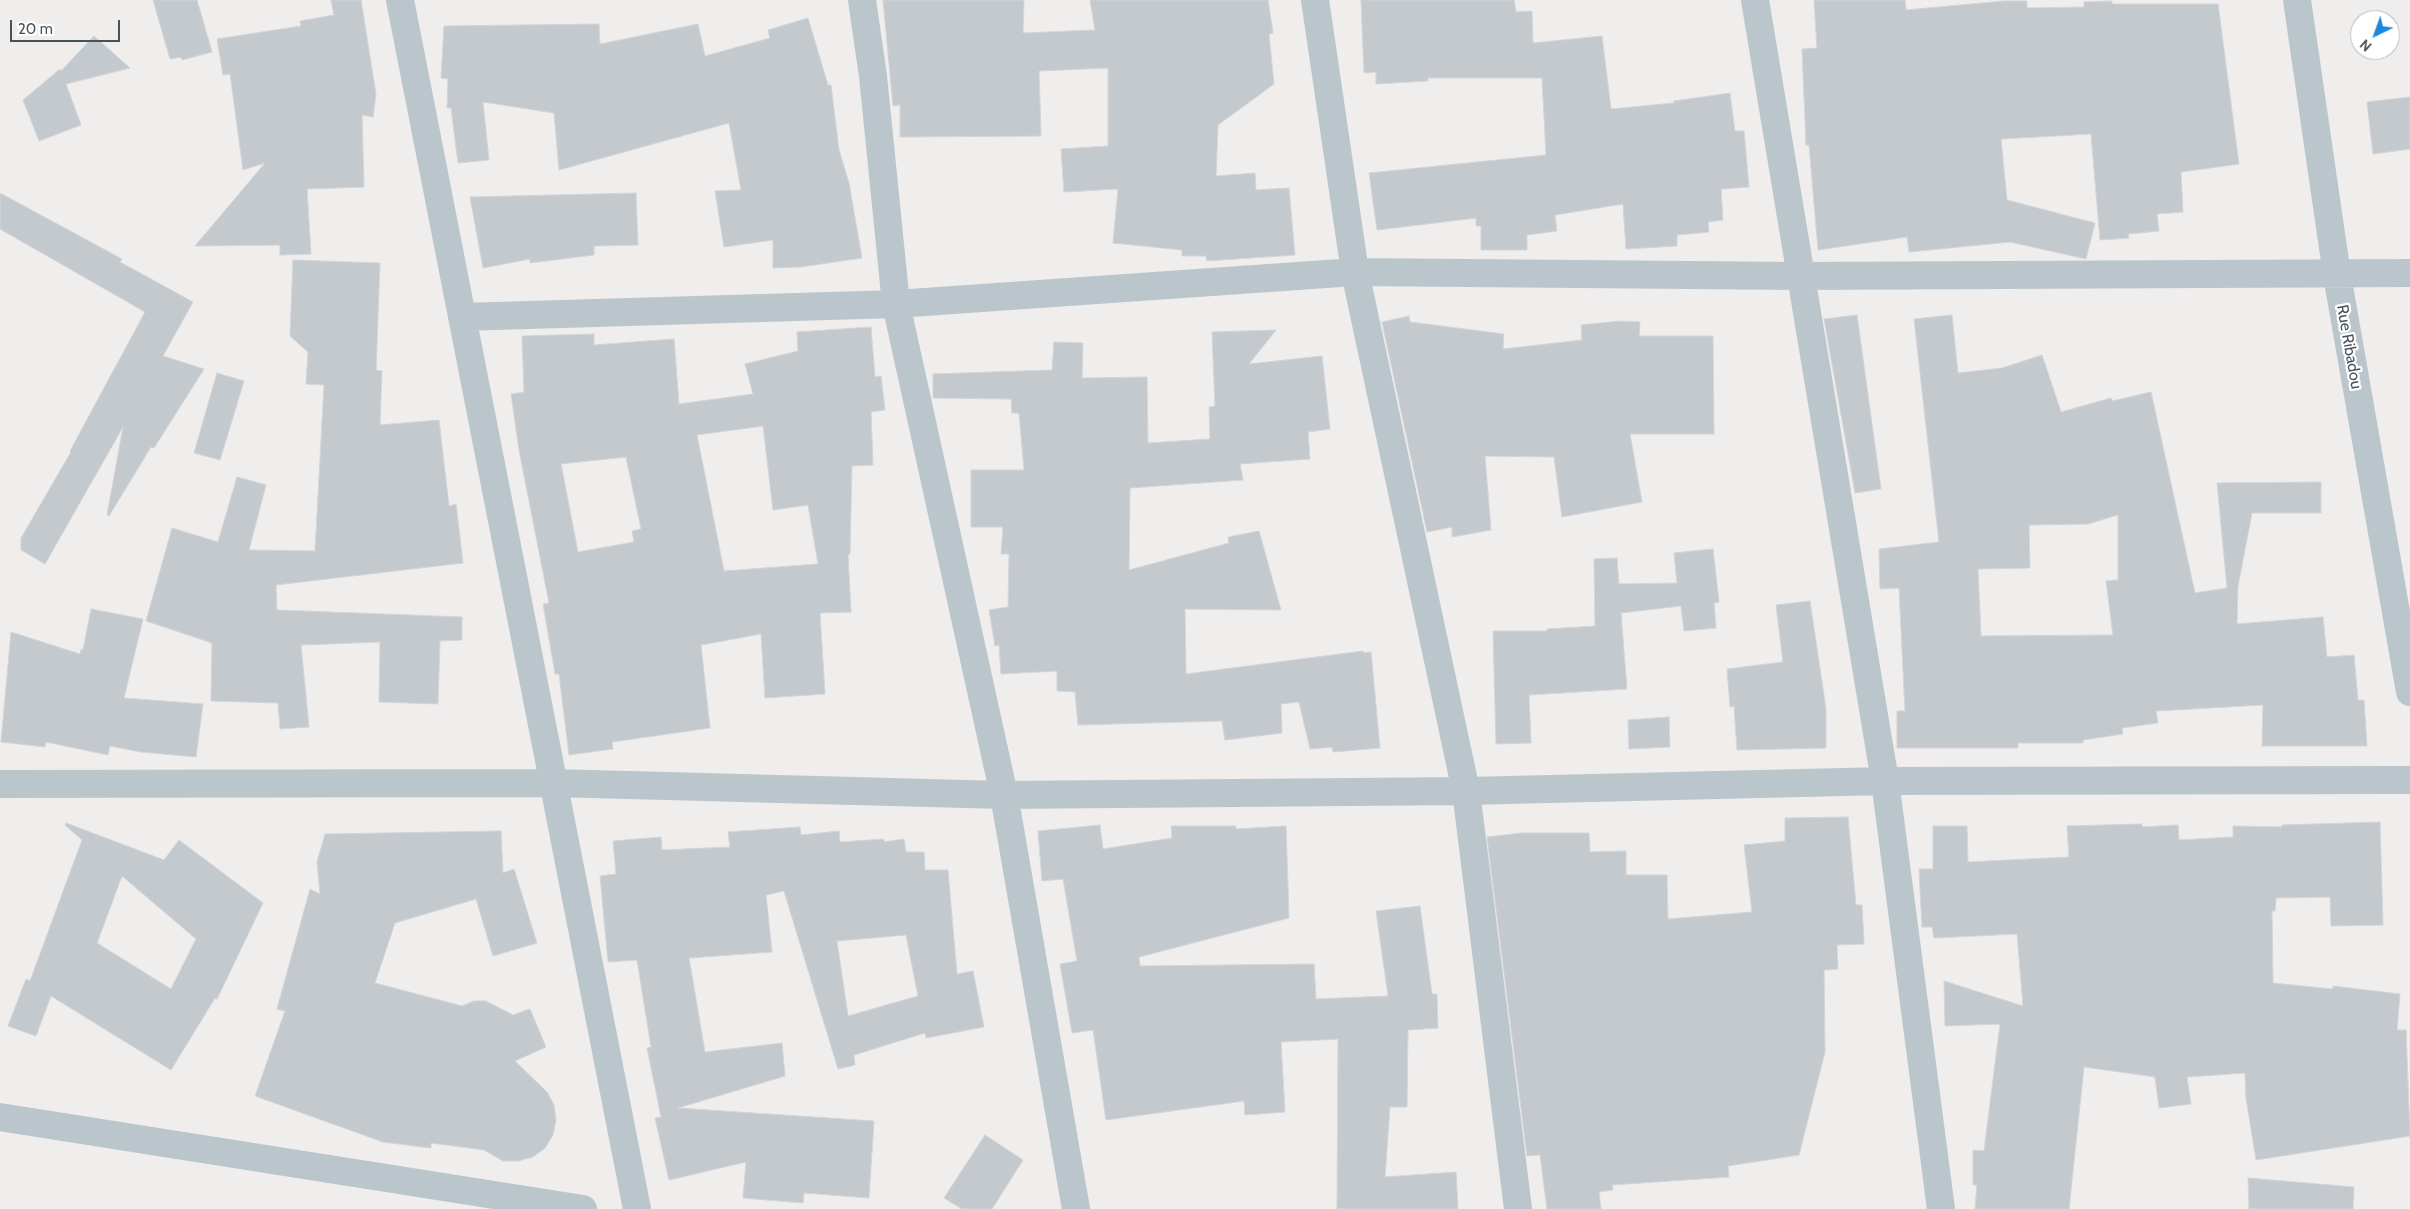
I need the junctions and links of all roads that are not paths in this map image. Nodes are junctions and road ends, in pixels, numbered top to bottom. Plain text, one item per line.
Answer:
1 (400, 0) edge
2 (862, 0) edge
3 (1315, 0) edge
4 (1755, 0) edge
5 (2297, 0) edge
6 (1355, 272) junction
7 (2410, 273) edge
8 (2337, 274) junction
9 (1799, 276) junction
10 (896, 304) junction
11 (462, 317) junction
12 (2410, 692) edge
13 (2410, 780) edge
14 (1884, 781) junction
15 (553, 783) junction
16 (0, 784) edge
17 (1466, 791) junction
18 (1004, 795) junction
19 (0, 1117) edge
20 (583, 1209) edge
21 (637, 1209) edge
22 (1076, 1209) edge
23 (1518, 1209) edge
24 (1941, 1209) edge

1 - 11 street
2 - 10 street
3 - 6 street
4 - 9 street
5 - 8 street, Rue Ribadou
6 - 9 street
6 - 10 street
6 - 17 street
7 - 8 street
8 - 9 street
8 - 12 street, Rue Ribadou
9 - 14 street
10 - 11 street
10 - 18 street
11 - 15 street
13 - 14 street
14 - 17 street
14 - 24 street
15 - 16 street
15 - 18 street
15 - 21 street
17 - 18 street
17 - 23 street
18 - 22 street
19 - 20 street

